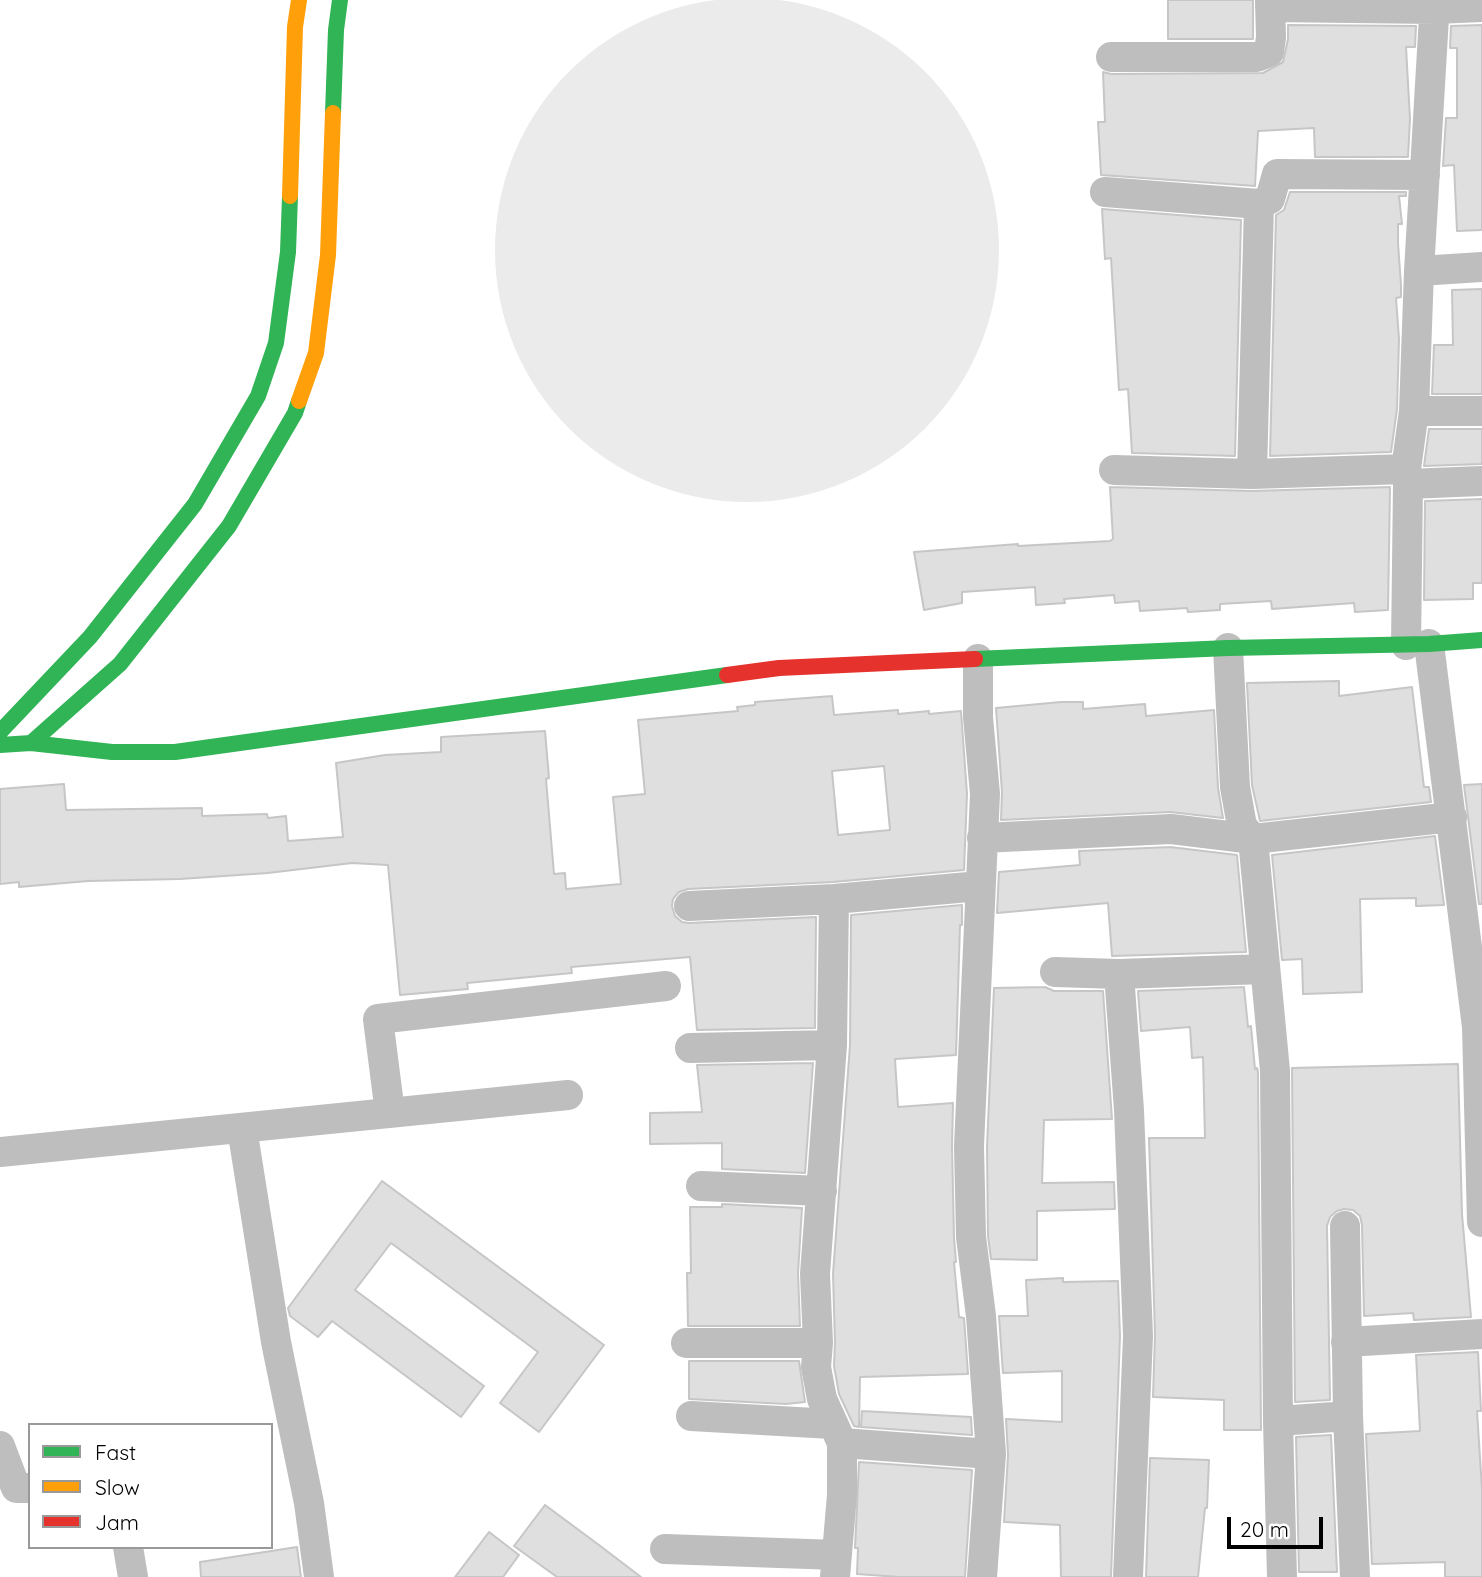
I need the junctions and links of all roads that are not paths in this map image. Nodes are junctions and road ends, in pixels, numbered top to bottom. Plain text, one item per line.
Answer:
1 (299, 0) edge
2 (340, 0) edge
3 (1270, 3) edge
4 (1435, 4) edge
5 (1482, 7) edge
6 (1111, 57) dead end
7 (1425, 175) junction
8 (1105, 192) dead end
9 (1259, 204) junction
10 (1482, 267) edge
11 (1419, 271) junction
12 (1414, 411) junction
13 (1482, 411) edge
14 (1114, 471) dead end
15 (1252, 474) junction
16 (1407, 476) junction
17 (1482, 481) edge
18 (1482, 640) edge
19 (1418, 644) junction
20 (1228, 648) junction
21 (978, 659) junction
22 (0, 732) edge
23 (31, 743) junction
24 (0, 745) edge
25 (1452, 817) junction
26 (982, 838) junction
27 (1253, 839) junction
28 (980, 886) junction
29 (834, 900) junction
30 (689, 906) dead end
31 (1264, 970) junction
32 (1055, 972) dead end
33 (1119, 974) junction
34 (666, 986) dead end
35 (832, 1045) junction
36 (690, 1048) dead end
37 (568, 1095) dead end
38 (390, 1113) junction
39 (242, 1128) junction
40 (1482, 1147) edge
41 (0, 1152) edge
42 (701, 1186) dead end
43 (822, 1191) junction
44 (1482, 1222) edge
45 (1345, 1226) dead end
46 (1482, 1334) edge
47 (1346, 1342) junction
48 (686, 1343) dead end
49 (818, 1343) junction
50 (691, 1416) dead end
51 (1348, 1416) junction
52 (1278, 1421) junction
53 (837, 1434) junction
54 (0, 1446) edge
55 (991, 1454) junction
56 (28, 1488) edge
57 (128, 1549) edge
58 (665, 1549) dead end
59 (836, 1566) edge
60 (133, 1577) edge
61 (319, 1577) edge
62 (982, 1577) edge
63 (1128, 1577) edge
64 (1282, 1577) edge
65 (1355, 1577) edge

1 - 22 street
2 - 23 street
3 - 4 street
3 - 6 street
4 - 5 street
4 - 7 street
7 - 9 street
7 - 11 street
8 - 9 street
9 - 15 street
10 - 11 street
11 - 12 street
12 - 13 street
12 - 16 street
14 - 15 street
15 - 16 street
16 - 17 street
16 - 19 street
18 - 19 street
19 - 20 street
19 - 25 street
20 - 21 street
20 - 27 street
21 - 23 street
21 - 26 street
23 - 24 street
25 - 27 street
25 - 40 street
26 - 27 street
26 - 28 street
27 - 31 street
28 - 29 street
28 - 55 street
29 - 30 street
29 - 35 street
31 - 33 street
31 - 52 street
32 - 33 street
33 - 63 street
34 - 38 street
35 - 36 street
35 - 43 street
37 - 38 street
38 - 39 street
39 - 41 street
39 - 61 street
40 - 44 street
42 - 43 street
43 - 49 street
45 - 47 street
46 - 47 street
47 - 51 street
48 - 49 street
49 - 53 street
50 - 53 street
51 - 52 street
51 - 65 street
52 - 64 street
53 - 55 street
53 - 59 street
54 - 56 street
55 - 62 street
57 - 60 street
58 - 59 street

